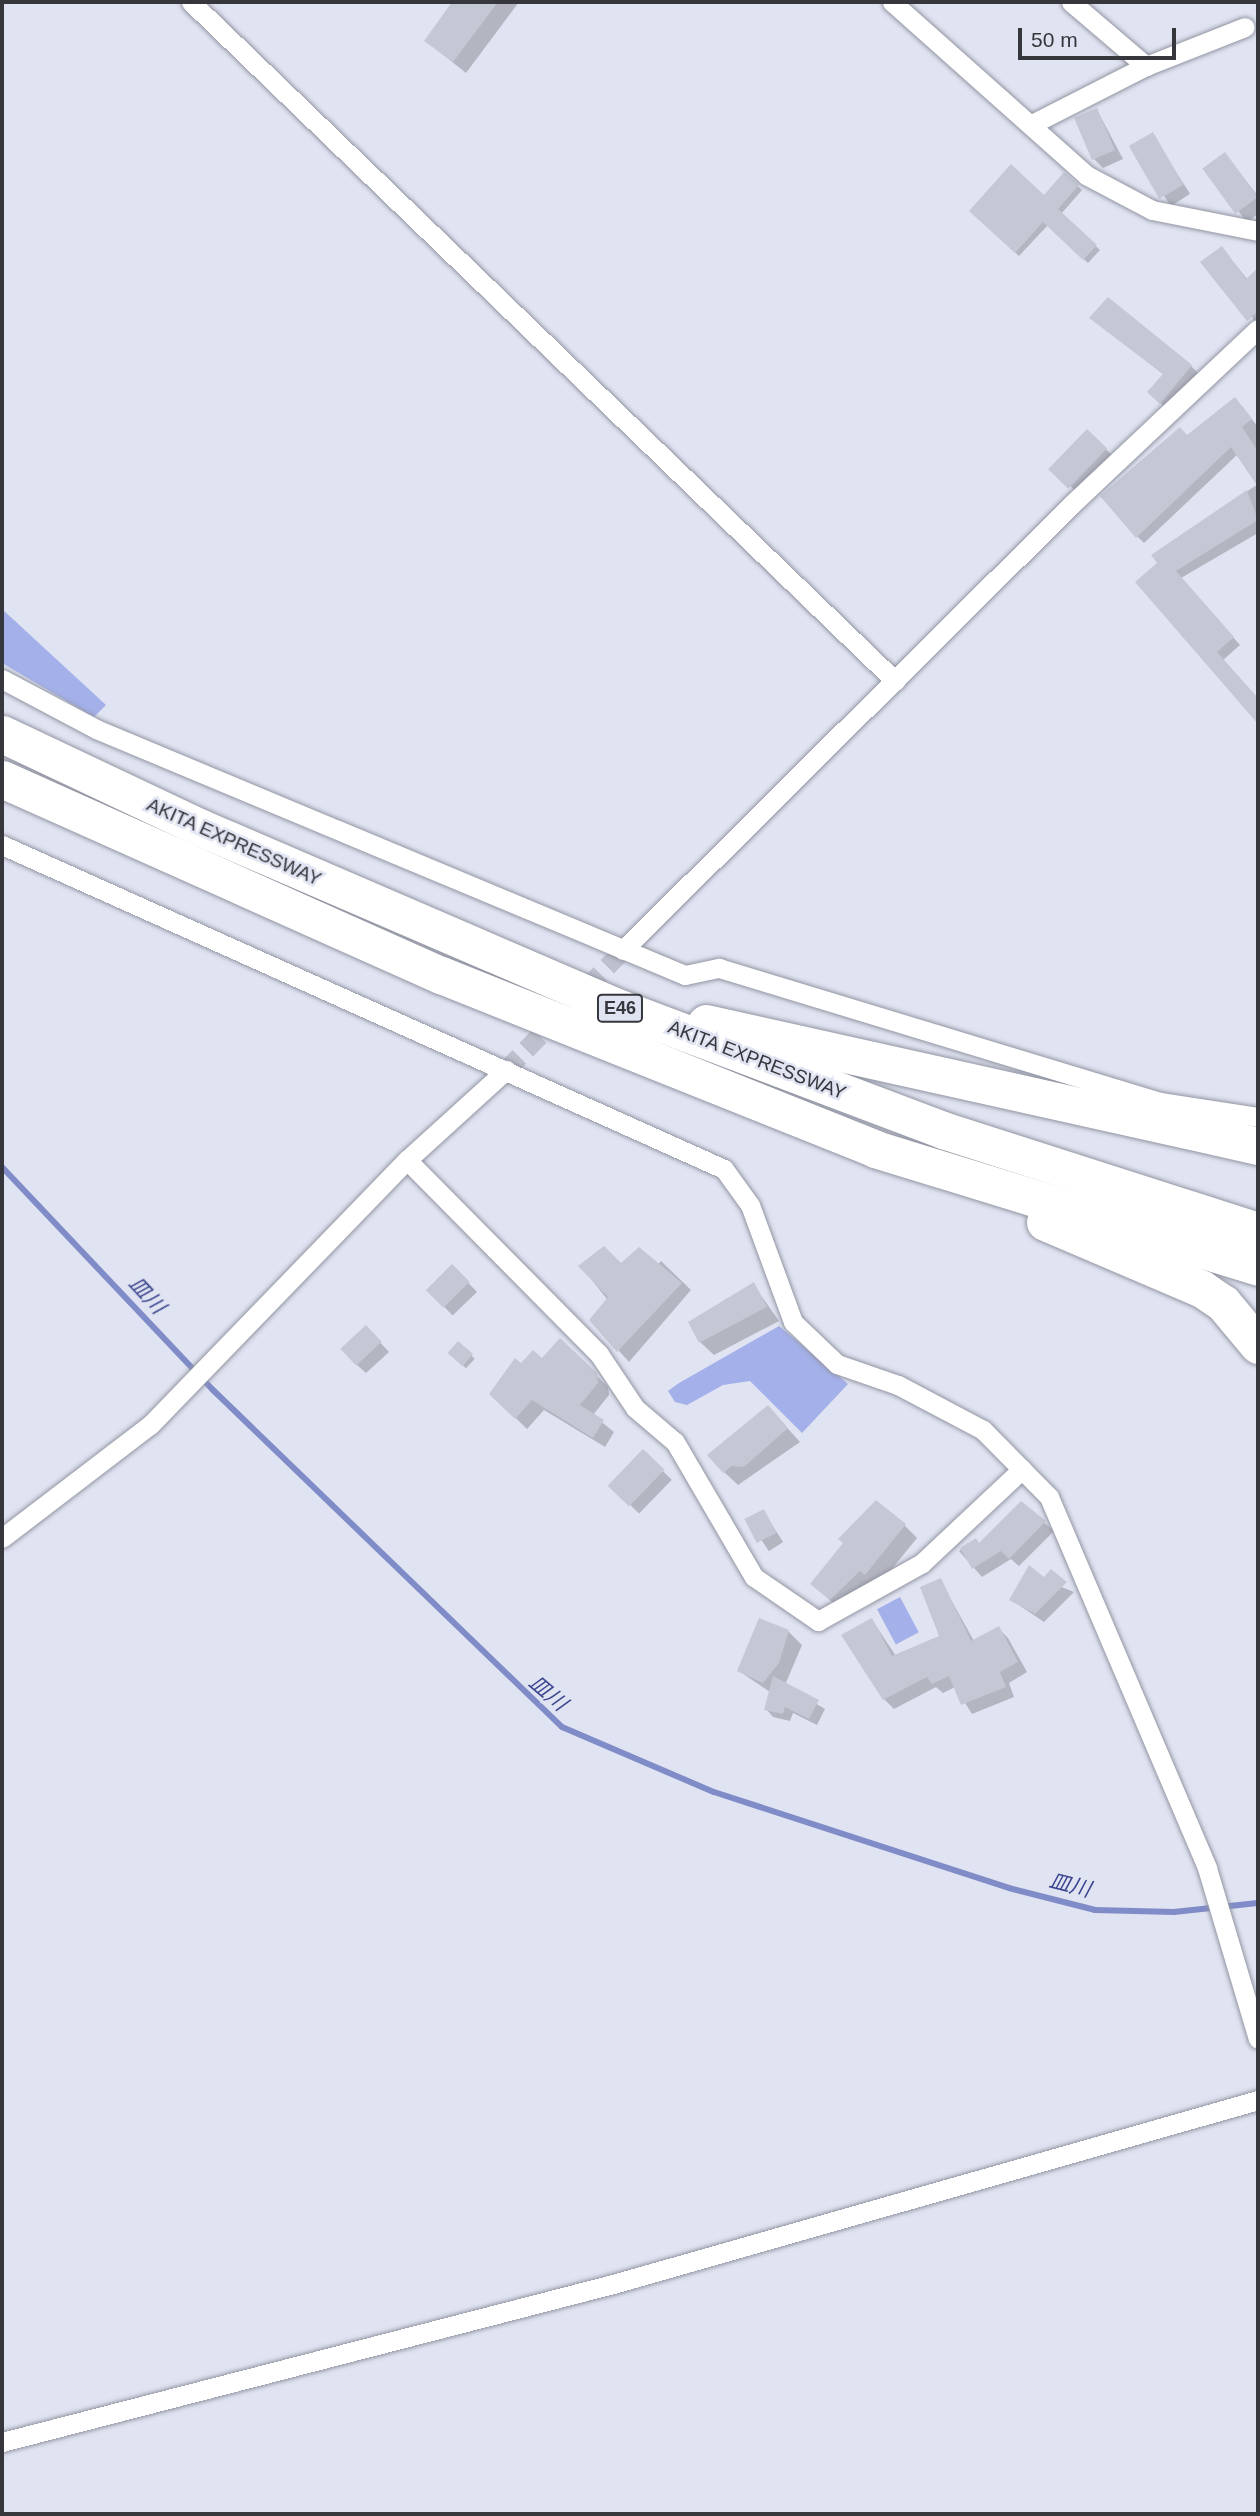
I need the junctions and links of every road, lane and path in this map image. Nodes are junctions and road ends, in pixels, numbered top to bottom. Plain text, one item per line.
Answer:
1 (191, 2) edge
2 (892, 2) edge
3 (1071, 2) edge
4 (1245, 27) dead end
5 (1146, 66) junction
6 (1034, 123) junction
7 (1258, 231) edge
8 (1258, 329) edge
9 (2, 679) edge
10 (895, 681) junction
11 (2, 734) edge
12 (2, 779) edge
13 (2, 845) edge
14 (623, 950) junction
15 (612, 1005) junction
16 (506, 1070) junction
17 (1258, 1117) edge
18 (1258, 1146) edge
19 (875, 1149) junction
20 (408, 1160) junction
21 (1258, 1231) edge
22 (1258, 1267) edge
23 (1258, 1345) edge
24 (1022, 1469) junction
25 (2, 1538) edge
26 (1258, 2039) edge
27 (1258, 2100) edge
28 (2, 2442) edge

1 - 10 street
2 - 6 street
3 - 5 street
4 - 5 street
5 - 6 street
6 - 7 street
8 - 10 street
9 - 14 street
10 - 14 street
11 - 15 highway, AKITA EXPRESSWAY / E46
12 - 19 highway, AKITA EXPRESSWAY / E46
13 - 16 street
14 - 17 street
15 - 18 highway
15 - 21 highway, AKITA EXPRESSWAY / E46
16 - 20 street
16 - 24 street
19 - 22 highway, AKITA EXPRESSWAY / E46
19 - 23 highway
20 - 24 street
20 - 25 street
24 - 26 street
27 - 28 street

